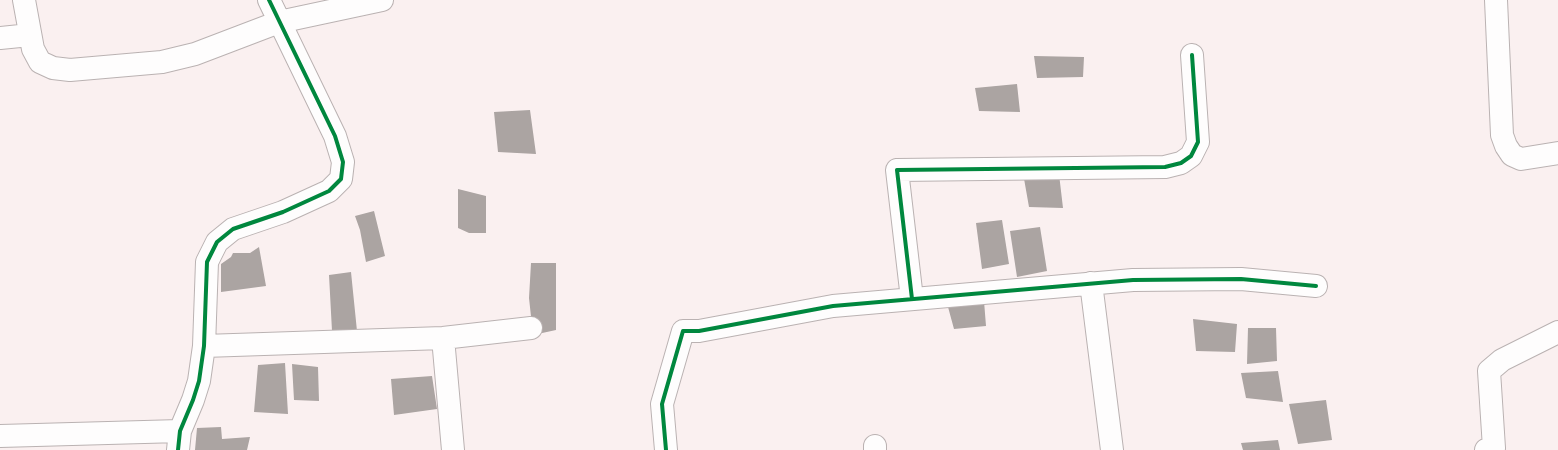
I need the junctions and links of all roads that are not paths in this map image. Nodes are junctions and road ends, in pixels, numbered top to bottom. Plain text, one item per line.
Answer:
1 (24, 0) edge
2 (269, 0) edge
3 (382, 0) edge
4 (1496, 0) edge
5 (279, 22) junction
6 (30, 35) junction
7 (0, 38) edge
8 (1192, 56) dead end
9 (1558, 153) edge
10 (1091, 283) junction
11 (1316, 286) dead end
12 (912, 300) junction
13 (531, 328) dead end
14 (1558, 332) edge
15 (443, 338) junction
16 (204, 346) junction
17 (0, 436) edge
18 (179, 441) edge
19 (453, 450) edge
20 (666, 450) edge
21 (1112, 450) edge
22 (1486, 450) edge

1 - 6 street
2 - 5 street
3 - 5 street
4 - 9 street
5 - 6 street
5 - 16 street
6 - 7 street
8 - 12 street
10 - 11 street
10 - 12 street
10 - 21 street
12 - 20 street
13 - 15 street
14 - 22 street
15 - 16 street
15 - 19 street
16 - 18 street
17 - 18 street

